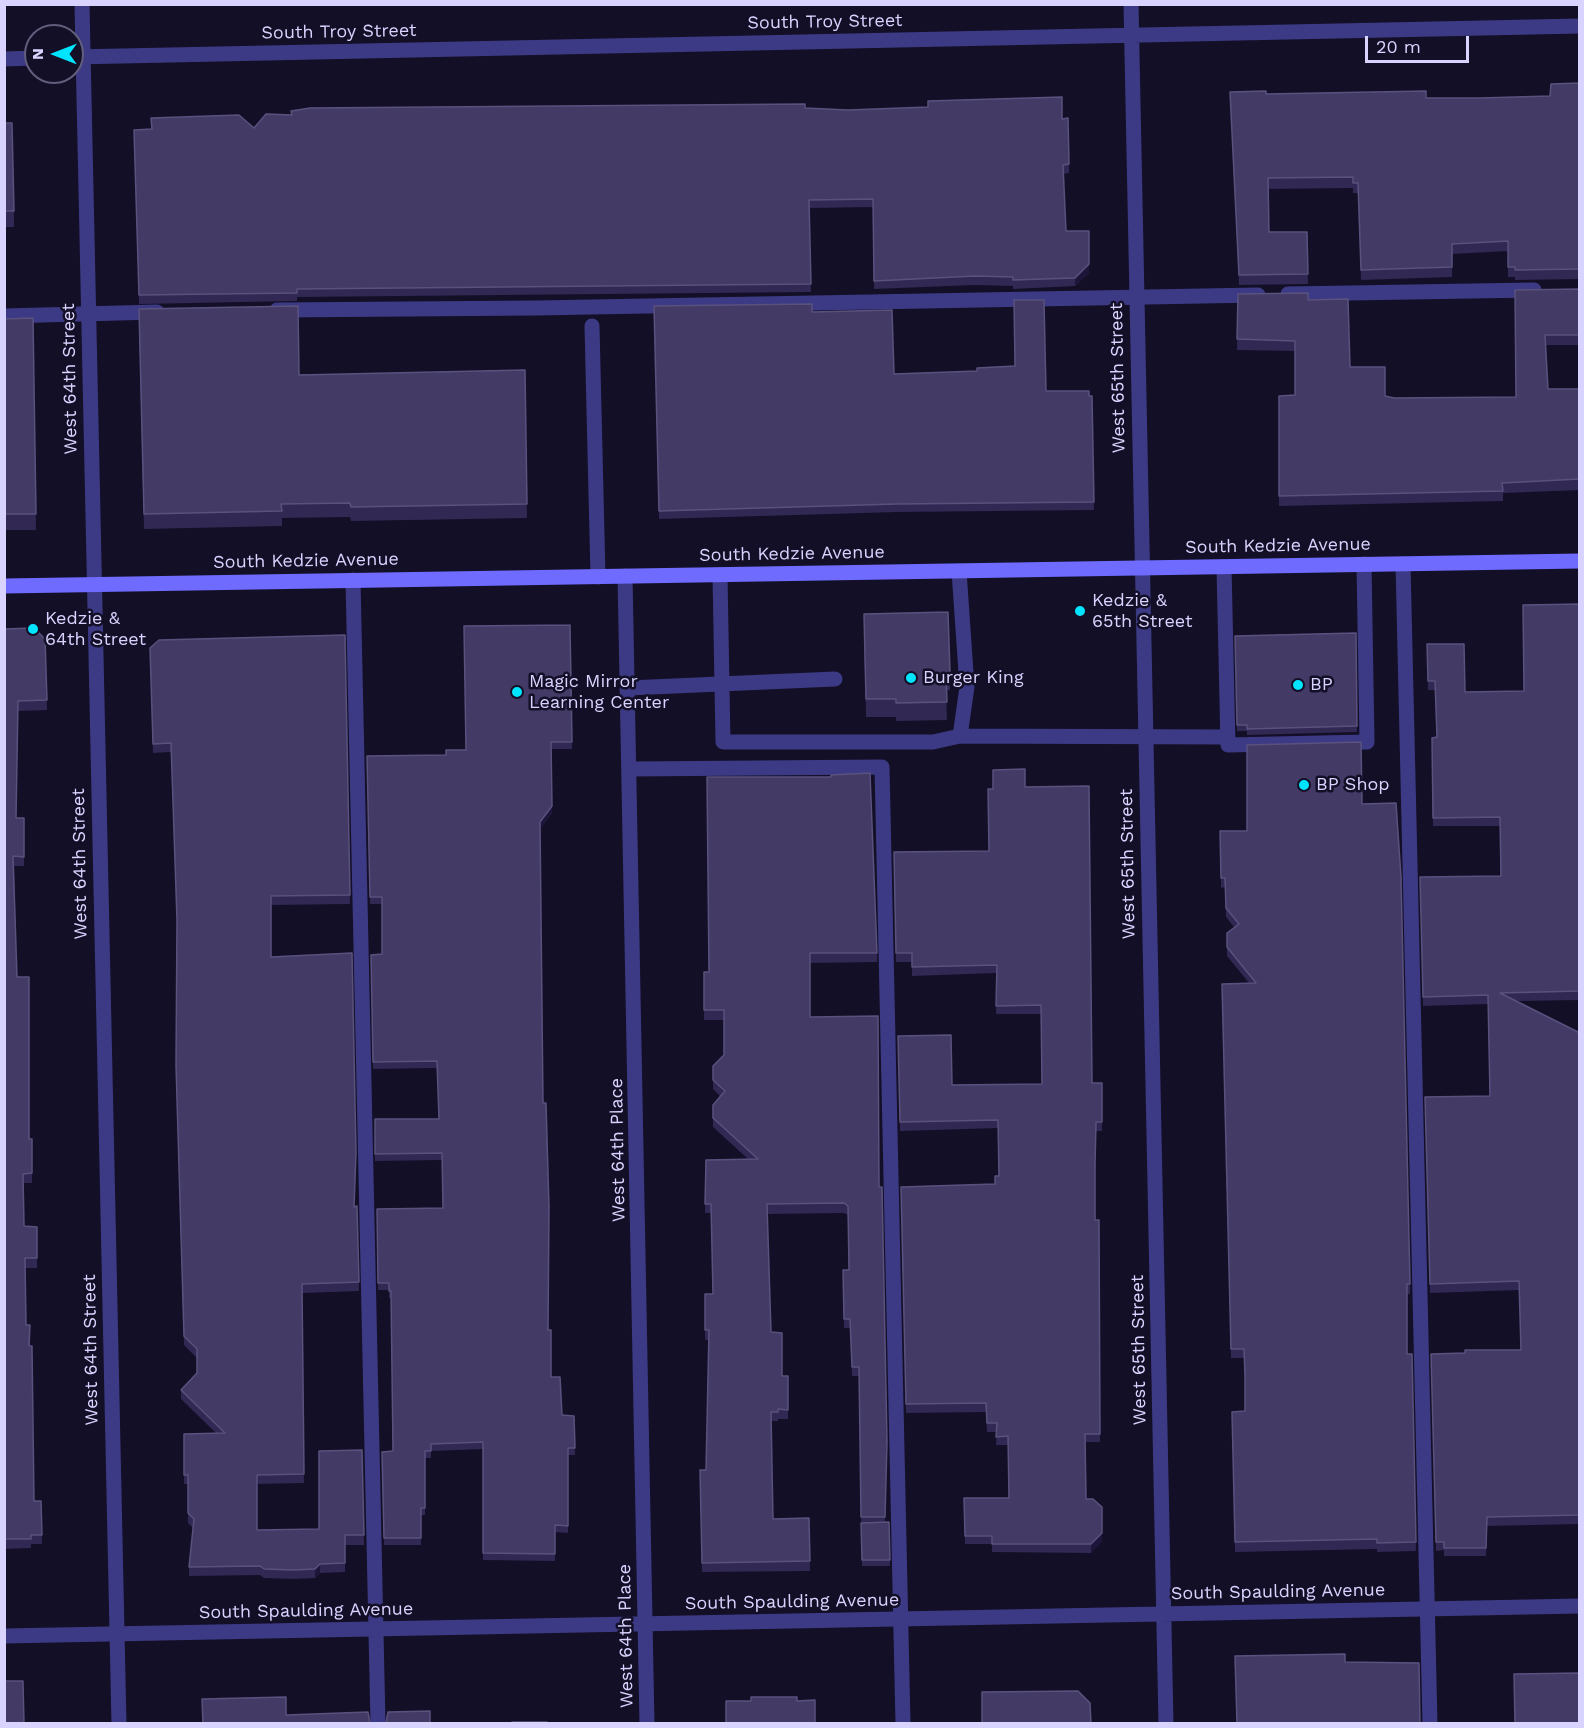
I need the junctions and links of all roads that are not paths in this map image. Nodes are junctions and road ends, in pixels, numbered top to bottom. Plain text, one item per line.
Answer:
1 (82, 4) edge
2 (1131, 4) edge
3 (80, 24) edge
4 (1580, 26) edge
5 (1131, 35) junction
6 (84, 57) edge
7 (4, 58) edge
8 (24, 58) edge
9 (78, 84) edge
10 (1546, 290) edge
11 (1136, 297) junction
12 (261, 310) edge
13 (178, 311) edge
14 (88, 314) junction
15 (4, 316) edge
16 (592, 326) dead end
17 (1580, 561) edge
18 (1364, 564) junction
19 (1403, 564) junction
20 (1224, 567) junction
21 (1142, 568) junction
22 (959, 571) junction
23 (720, 575) junction
24 (598, 576) junction
25 (625, 576) junction
26 (353, 580) junction
27 (94, 585) junction
28 (4, 586) edge
29 (836, 679) dead end
30 (722, 684) junction
31 (628, 688) junction
32 (960, 736) junction
33 (1145, 736) junction
34 (1227, 737) junction
35 (631, 769) junction
36 (1580, 1606) edge
37 (1427, 1609) junction
38 (1164, 1614) junction
39 (900, 1619) junction
40 (645, 1624) junction
41 (375, 1629) junction
42 (117, 1634) junction
43 (4, 1636) edge
44 (119, 1724) edge
45 (378, 1724) edge
46 (647, 1724) edge
47 (903, 1724) edge
48 (1166, 1724) edge
49 (1430, 1724) edge

1 - 3 street, West 64th Street
2 - 5 street, West 65th Street
4 - 5 street, South Troy Street
5 - 6 street, South Troy Street
5 - 11 street, West 65th Street
7 - 8 street
9 - 14 street, West 64th Street
10 - 11 street
11 - 12 street
11 - 21 street, West 65th Street
13 - 14 street
14 - 15 street
14 - 27 street, West 64th Street
16 - 24 street
17 - 19 main road, South Kedzie Avenue
18 - 19 main road, South Kedzie Avenue
18 - 20 main road, South Kedzie Avenue
18 - 34 street
19 - 37 street
20 - 21 main road, South Kedzie Avenue
20 - 34 street
21 - 22 main road, South Kedzie Avenue
21 - 33 street, West 65th Street
22 - 23 main road, South Kedzie Avenue
22 - 32 street
23 - 25 main road, South Kedzie Avenue
23 - 30 street
24 - 25 main road, South Kedzie Avenue
24 - 26 main road, South Kedzie Avenue
25 - 31 street, West 64th Place
26 - 27 main road, South Kedzie Avenue
26 - 41 street
27 - 28 main road, South Kedzie Avenue
27 - 42 street, West 64th Street
29 - 30 street
30 - 31 street
30 - 32 street
31 - 35 street, West 64th Place
32 - 33 street
33 - 34 street
33 - 38 street, West 65th Street
35 - 39 street
35 - 40 street, West 64th Place
36 - 37 street, South Spaulding Avenue
37 - 38 street, South Spaulding Avenue
37 - 49 street
38 - 39 street, South Spaulding Avenue
38 - 48 street, West 65th Street
39 - 40 street, South Spaulding Avenue
39 - 47 street
40 - 41 street, South Spaulding Avenue
40 - 46 street, West 64th Place
41 - 42 street, South Spaulding Avenue
41 - 45 street
42 - 43 street, South Spaulding Avenue
42 - 44 street, West 64th Street

